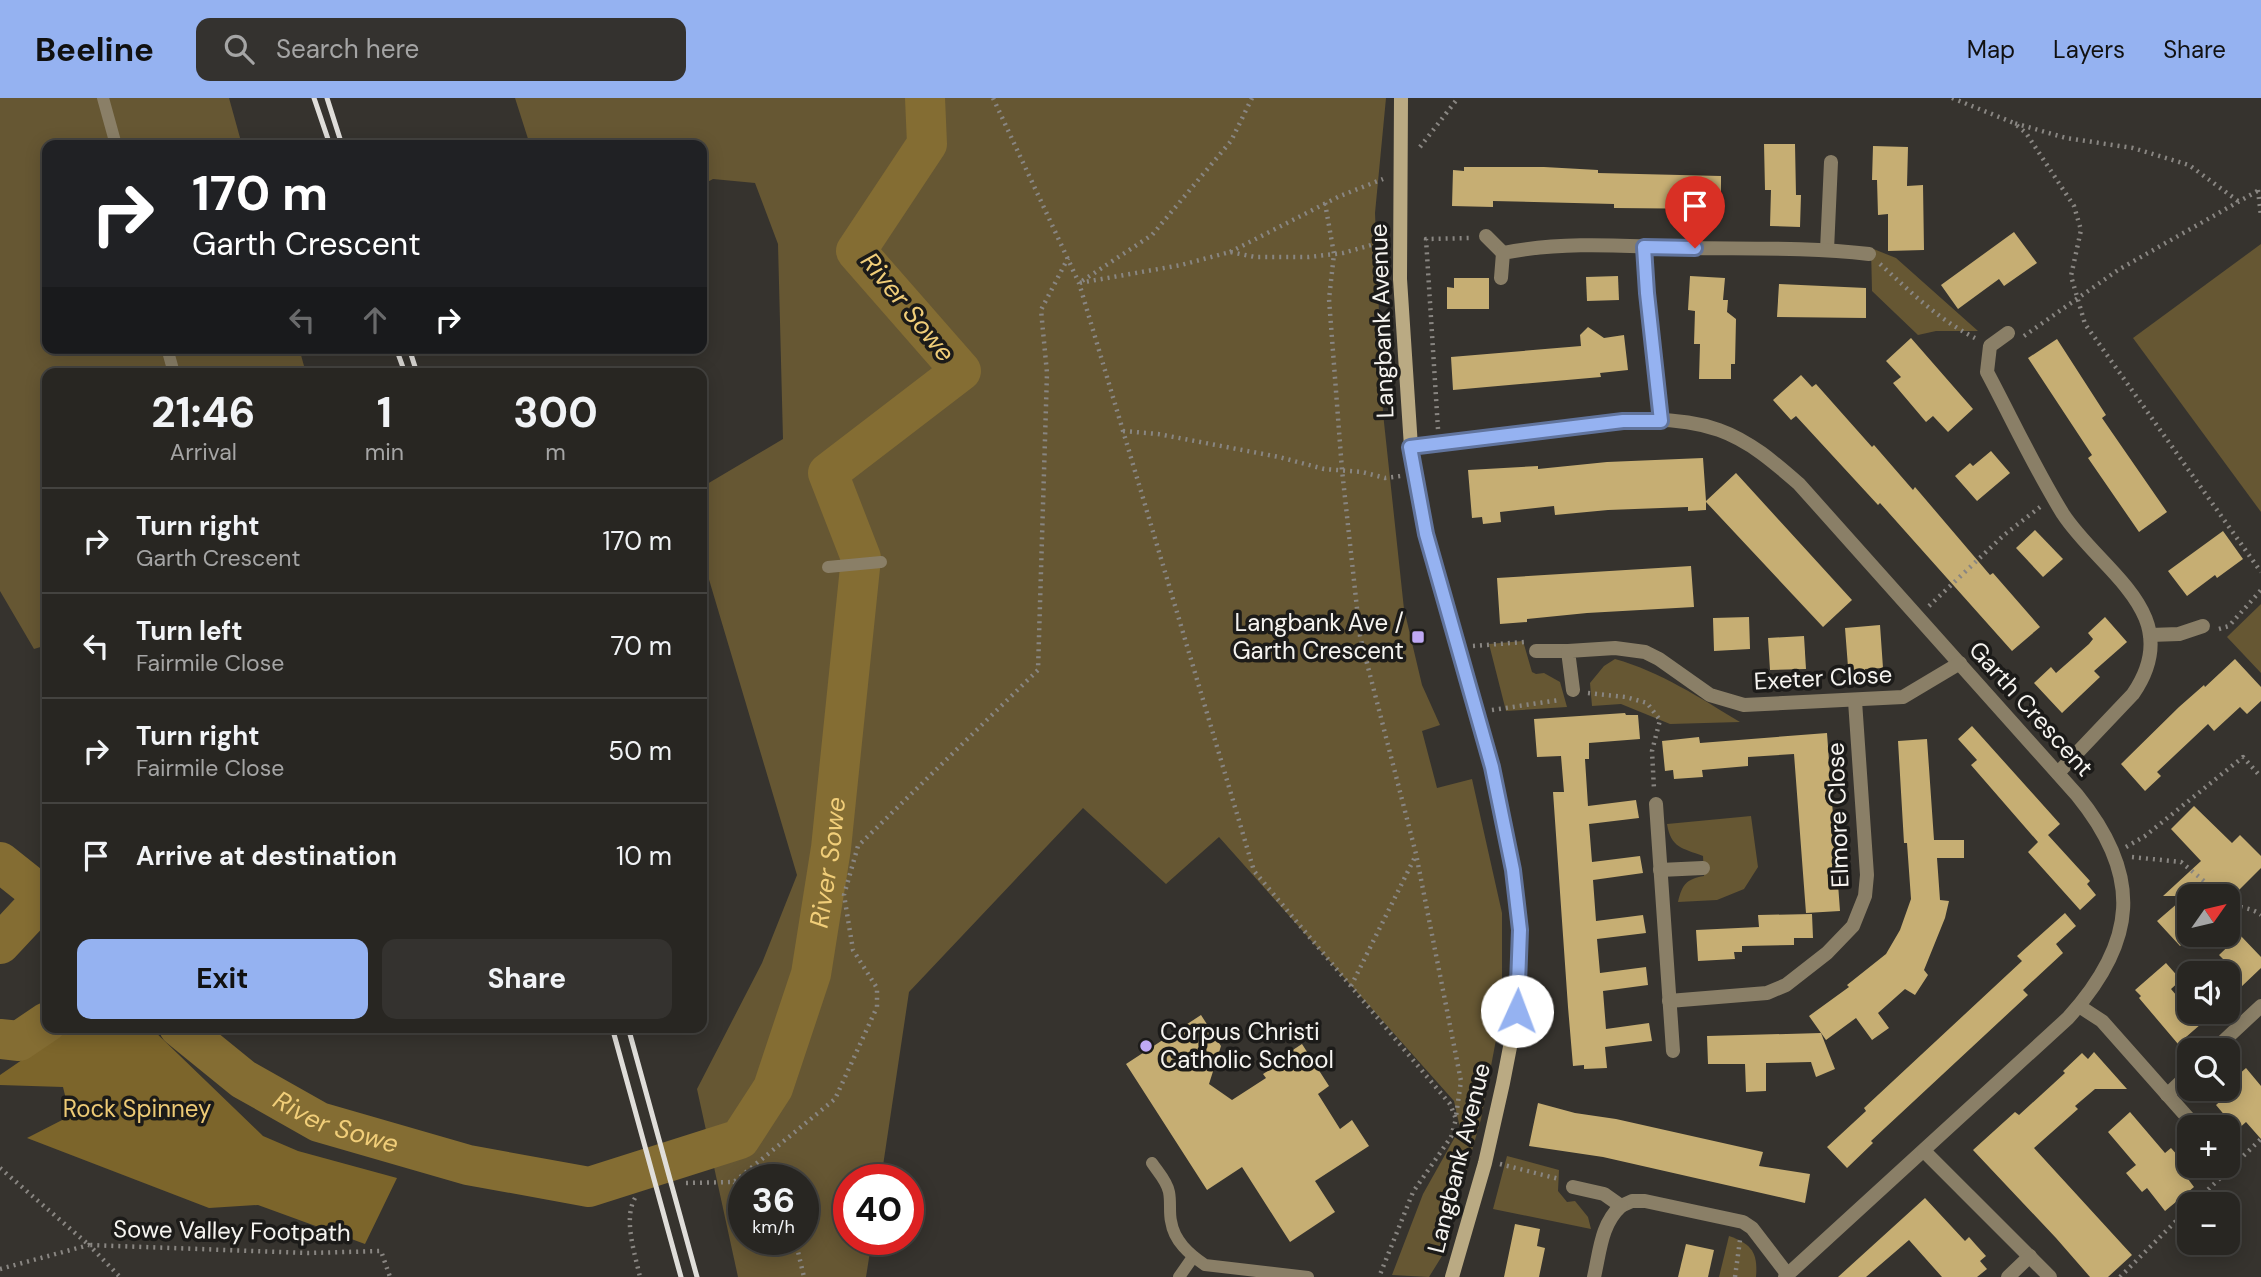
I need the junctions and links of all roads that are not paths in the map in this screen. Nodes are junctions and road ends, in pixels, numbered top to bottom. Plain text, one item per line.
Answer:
1 (103, 98) edge
2 (1401, 98) edge
3 (115, 140) edge
4 (1831, 162) dead end
5 (1486, 236) road end
6 (1644, 247) junction
7 (1827, 250) junction
8 (1503, 253) junction
9 (1869, 254) road end
10 (1501, 278) dead end
11 (2015, 335) road end
12 (1661, 421) junction
13 (1410, 447) junction
14 (881, 562) dead end
15 (828, 568) dead end
16 (2203, 626) road end
17 (2150, 635) junction
18 (1536, 650) road end
19 (1568, 651) junction
20 (1960, 663) junction
21 (1573, 690) road end
22 (1856, 701) junction
23 (2058, 773) junction
24 (1656, 804) road end
25 (1703, 868) dead end
26 (1660, 870) junction
27 (1669, 1001) junction
28 (2079, 1006) junction
29 (2261, 1006) edge
30 (2227, 1038) edge
31 (1673, 1051) dead end
32 (2177, 1085) edge
33 (2167, 1095) junction
34 (2185, 1115) edge
35 (1924, 1151) junction
36 (1152, 1163) dead end
37 (1573, 1187) road end
38 (1621, 1206) junction
39 (2031, 1256) junction
40 (1193, 1257) junction
41 (1786, 1276) edge
42 (1179, 1277) edge
43 (1308, 1277) edge
44 (1452, 1277) edge
45 (1594, 1277) edge
46 (2008, 1277) edge
47 (2050, 1277) edge

1 - 3 lane
2 - 13 street, Langbank Avenue
4 - 7 street
5 - 8 street
6 - 7 street
6 - 8 street
6 - 12 street
7 - 9 street
8 - 10 street
11 - 17 street
12 - 13 street, Garth Crescent
12 - 20 street, Garth Crescent
13 - 44 street, Langbank Avenue
14 - 15 lane
16 - 17 street
17 - 23 street
18 - 19 street, Exeter Close
19 - 21 street
19 - 22 street, Exeter Close
20 - 22 street, Exeter Close
20 - 23 street, Garth Crescent
22 - 27 street, Elmore Close
23 - 28 street, Garth Crescent
24 - 26 street
25 - 26 street
26 - 27 street
27 - 31 street
28 - 33 street
28 - 35 street, Garth Crescent
29 - 30 street
32 - 33 street
33 - 34 street
35 - 39 street
35 - 41 street, Garth Crescent
36 - 40 lane
37 - 38 street
38 - 41 street
38 - 45 street
39 - 46 street
39 - 47 street
40 - 42 lane
40 - 43 lane

